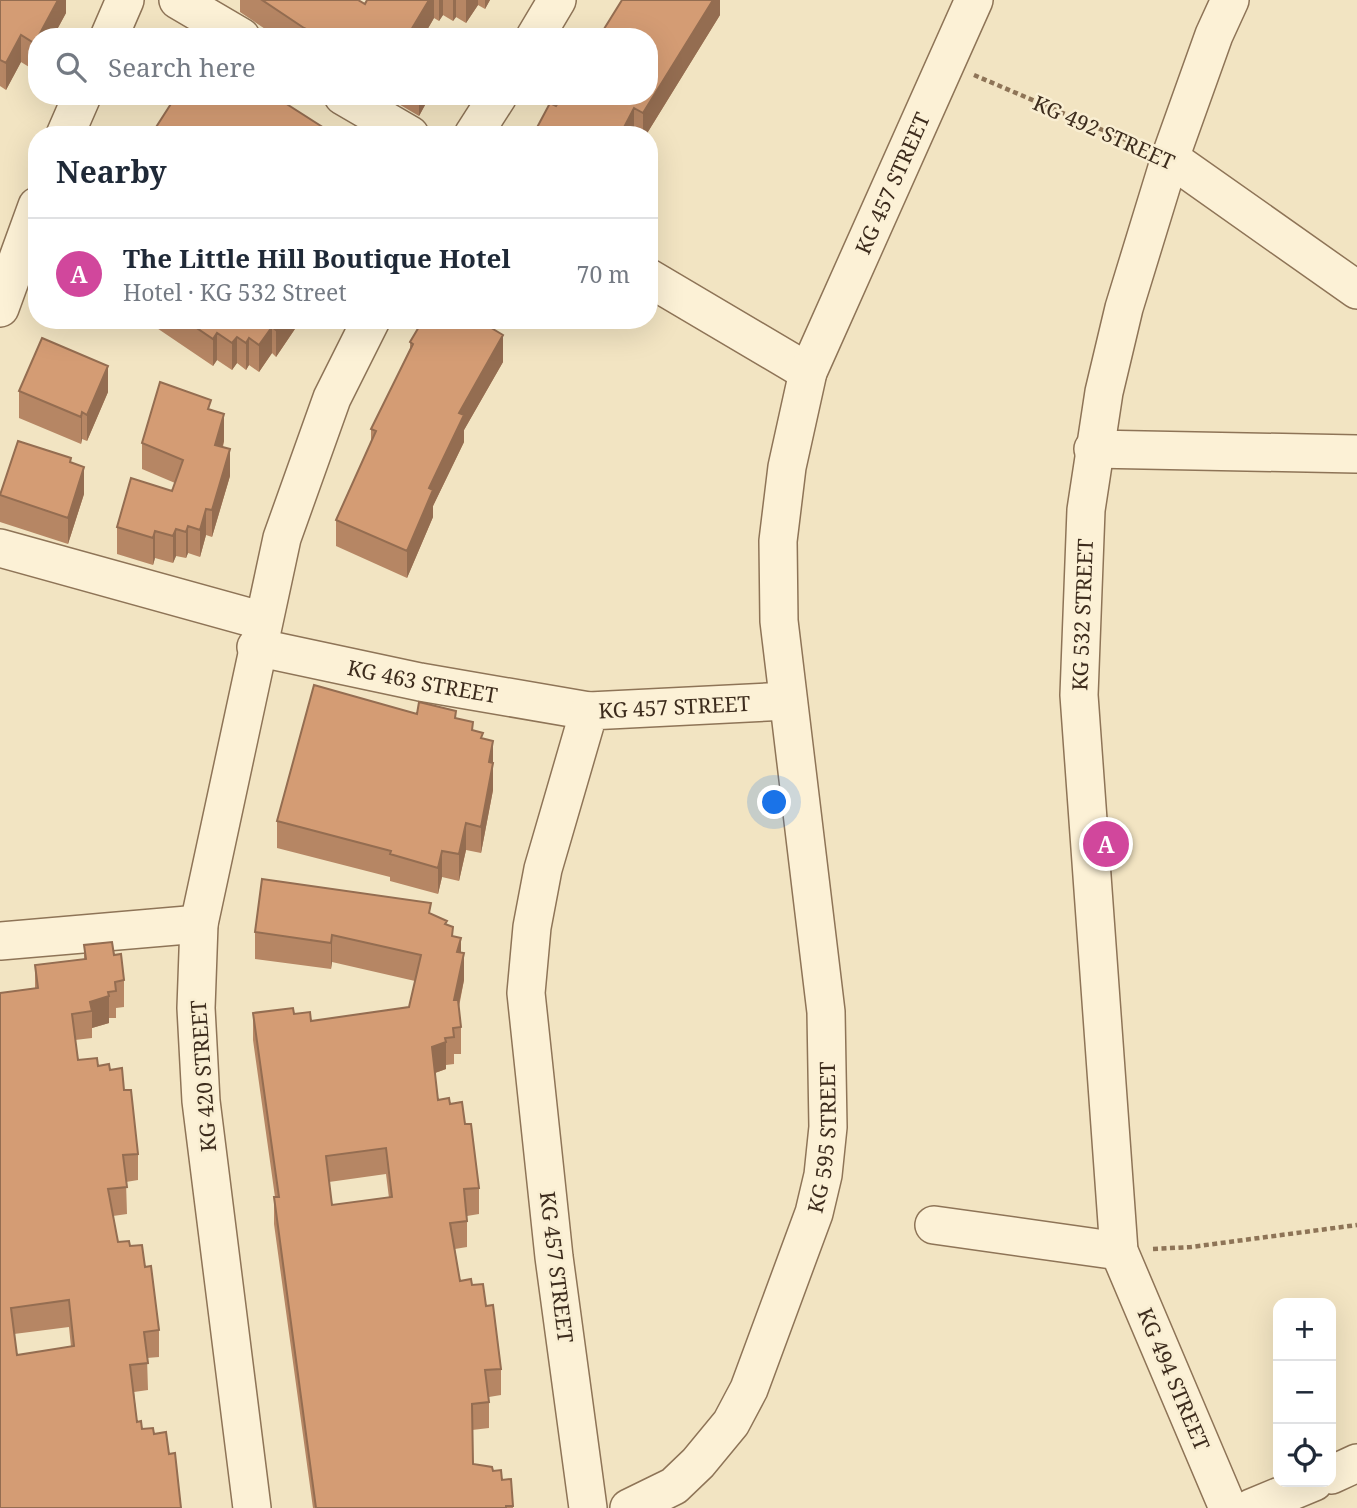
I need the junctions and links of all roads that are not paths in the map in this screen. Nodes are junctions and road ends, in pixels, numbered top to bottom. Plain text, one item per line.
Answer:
1 (125, 0) edge
2 (178, 0) edge
3 (557, 0) edge
4 (974, 0) edge
5 (1230, 0) edge
6 (112, 28) edge
7 (226, 28) edge
8 (540, 28) edge
9 (78, 105) edge
10 (359, 105) edge
11 (492, 105) edge
12 (69, 126) edge
13 (395, 126) edge
14 (479, 126) edge
15 (1170, 159) junction
16 (28, 231) edge
17 (658, 283) edge
18 (1357, 290) edge
19 (0, 308) edge
20 (366, 329) edge
21 (808, 372) junction
22 (1093, 449) junction
23 (1357, 454) edge
24 (0, 548) edge
25 (260, 634) junction
26 (788, 701) junction
27 (589, 711) junction
28 (199, 924) junction
29 (0, 941) edge
30 (933, 1225) dead end
31 (1119, 1251) junction
32 (1357, 1464) edge
33 (1336, 1473) edge
34 (1302, 1487) edge
35 (252, 1508) edge
36 (589, 1508) edge
37 (629, 1508) edge
38 (1228, 1508) edge
39 (1251, 1508) edge

1 - 6 street
2 - 7 street
3 - 8 street
4 - 21 street, KG 457 STREET
5 - 15 street, KG 532 STREET
9 - 12 street
10 - 13 street
11 - 14 street
15 - 18 street, KG 492 STREET
15 - 22 street, KG 532 STREET
16 - 19 street
17 - 21 street
20 - 25 street, KG 420 STREET
21 - 26 street, KG 457 STREET
22 - 23 street
22 - 31 street, KG 532 STREET
24 - 25 street, KG 463 STREET
25 - 27 street, KG 463 STREET
25 - 28 street, KG 420 STREET
26 - 27 street, KG 457 STREET
26 - 37 street, KG 595 STREET
27 - 36 street, KG 457 STREET
28 - 29 street
28 - 35 street, KG 420 STREET
30 - 31 street
31 - 38 street, KG 494 STREET
32 - 33 street
34 - 39 street

